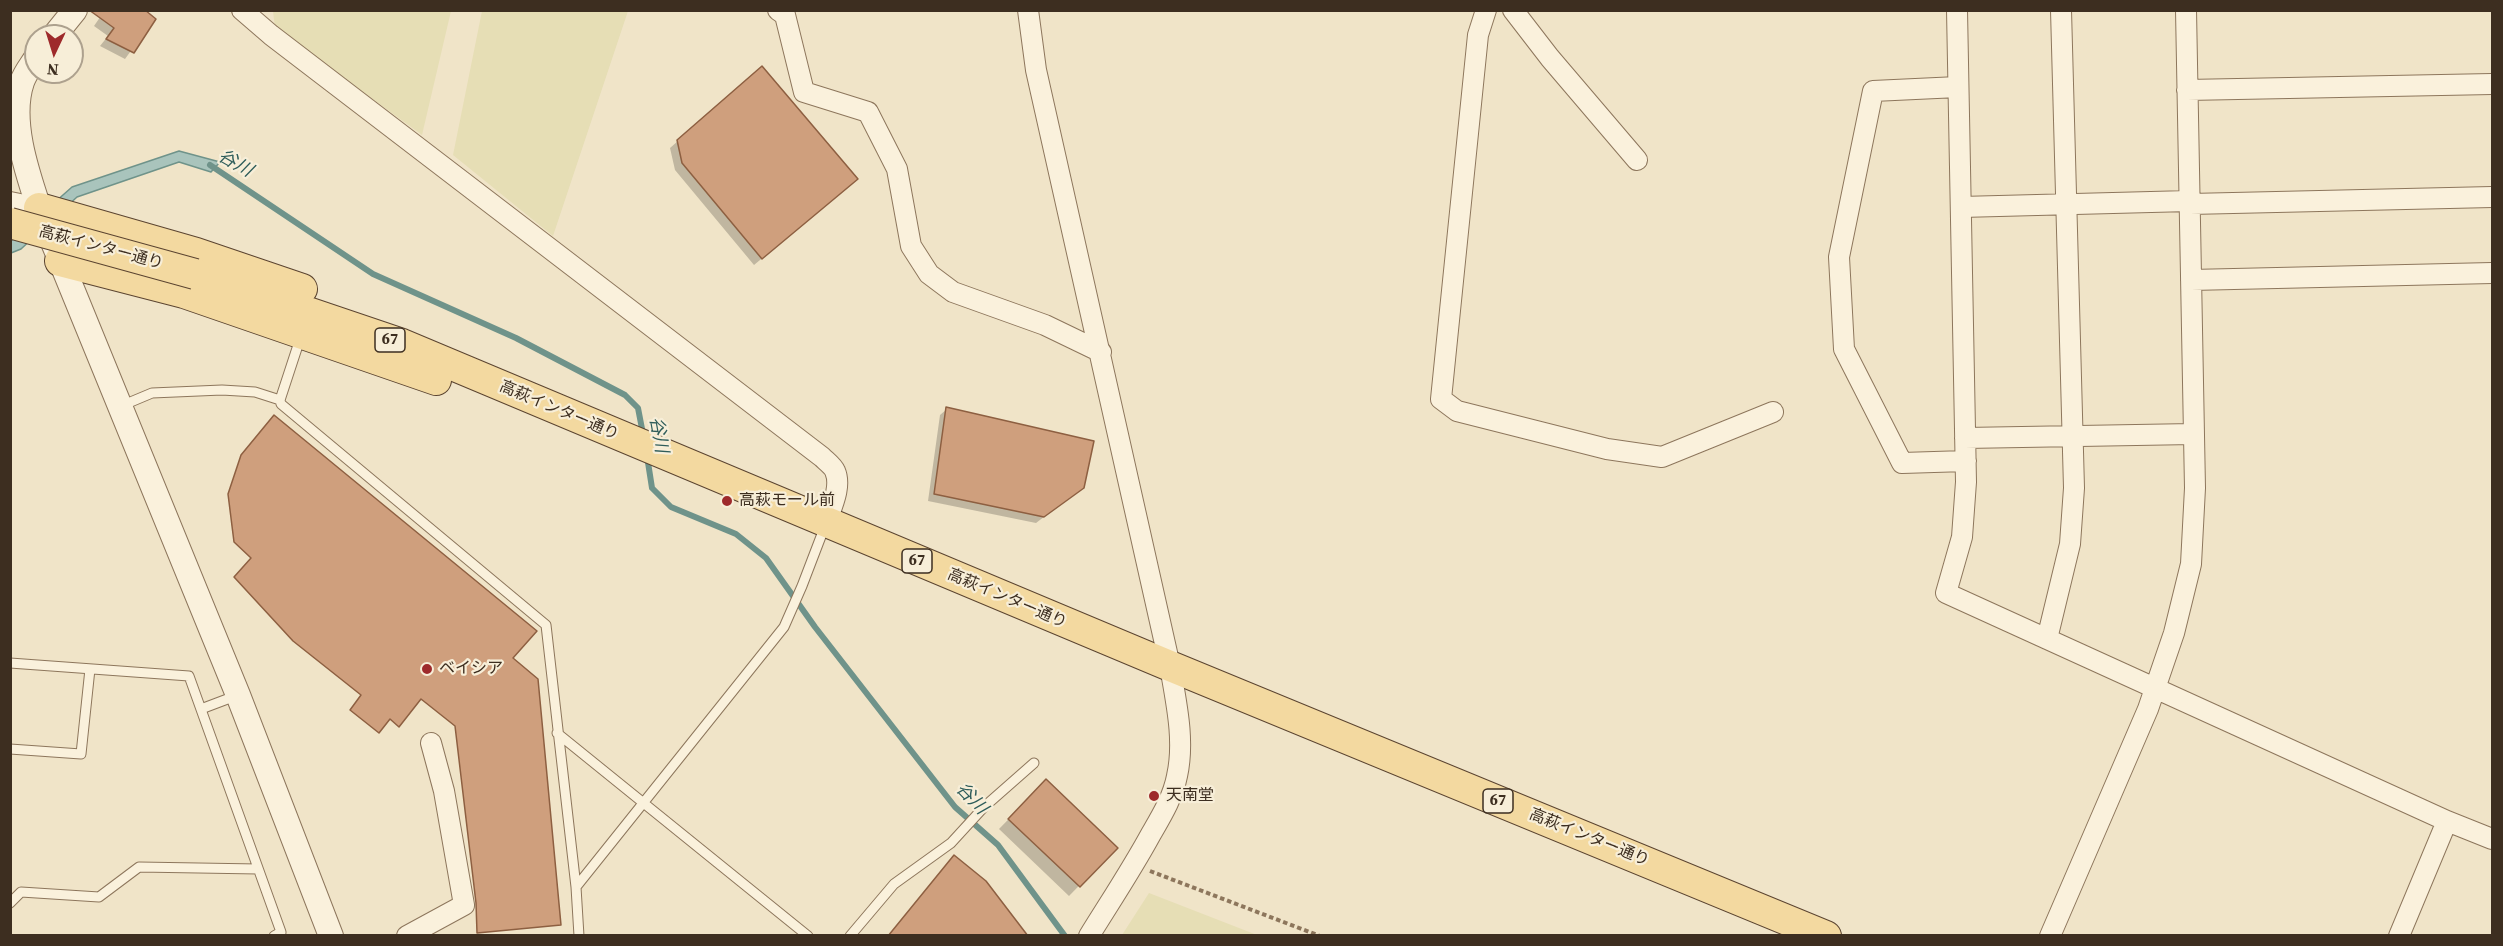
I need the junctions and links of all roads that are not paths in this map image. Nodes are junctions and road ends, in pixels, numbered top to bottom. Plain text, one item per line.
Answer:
1 (75, 10) edge
2 (242, 10) edge
3 (778, 10) edge
4 (1028, 10) edge
5 (1486, 10) edge
6 (1513, 10) edge
7 (1957, 10) edge
8 (2061, 10) edge
9 (2186, 10) edge
10 (64, 24) edge
11 (24, 79) edge
12 (2493, 84) edge
13 (1958, 87) junction
14 (2187, 90) junction
15 (14, 105) edge
16 (1637, 160) dead end
17 (2493, 197) edge
18 (2190, 202) junction
19 (2066, 204) junction
20 (25, 205) edge
21 (1960, 207) junction
22 (10, 223) edge
23 (60, 261) junction
24 (2493, 273) edge
25 (2191, 280) junction
26 (302, 333) junction
27 (1101, 352) junction
28 (280, 400) junction
29 (121, 406) junction
30 (1773, 412) dead end
31 (581, 420) junction
32 (2193, 434) junction
33 (1965, 438) junction
34 (2072, 438) junction
35 (1966, 461) junction
36 (826, 523) junction
37 (2047, 639) junction
38 (10, 663) edge
39 (1170, 666) junction
40 (90, 669) junction
41 (2155, 688) junction
42 (238, 695) junction
43 (201, 709) junction
44 (557, 733) junction
45 (431, 743) dead end
46 (10, 750) edge
47 (1034, 763) dead end
48 (643, 803) junction
49 (2447, 821) junction
50 (2493, 839) edge
51 (258, 869) junction
52 (576, 886) junction
53 (10, 903) edge
54 (274, 936) edge
55 (331, 936) edge
56 (406, 936) edge
57 (579, 936) edge
58 (808, 936) edge
59 (850, 936) edge
60 (1089, 936) edge
61 (1826, 936) edge
62 (2050, 936) edge
63 (2399, 936) edge

1 - 10 street
2 - 36 street
3 - 27 street
4 - 27 street
5 - 30 street
6 - 16 street
7 - 13 street
8 - 19 street
9 - 14 street
11 - 15 street
12 - 14 street
13 - 21 street
13 - 35 street
14 - 18 street
15 - 20 street
17 - 18 street
18 - 19 street
18 - 25 street
19 - 21 street
19 - 34 street
20 - 23 street
20 - 31 main road
21 - 33 street
22 - 31 main road, 高萩インター通り / 67, bridge
23 - 26 main road
23 - 29 street
24 - 25 street
25 - 32 street
26 - 28 lane
26 - 31 main road
27 - 39 street
28 - 29 lane
28 - 44 lane
29 - 42 street
31 - 36 main road, 高萩インター通り / 67
32 - 34 street
32 - 41 street
33 - 34 street
33 - 35 street
34 - 37 street
35 - 37 street
36 - 39 main road, 高萩インター通り / 67
36 - 48 lane
37 - 41 street
38 - 40 lane
39 - 60 street
39 - 61 main road, 高萩インター通り / 67
40 - 43 lane
40 - 46 lane
41 - 49 street
41 - 62 street
42 - 43 lane
42 - 55 street
43 - 51 lane
44 - 48 lane
44 - 52 lane
45 - 56 street
47 - 59 lane
48 - 52 lane
48 - 58 lane
49 - 50 street
49 - 63 street
51 - 53 lane
51 - 54 lane
52 - 57 lane

